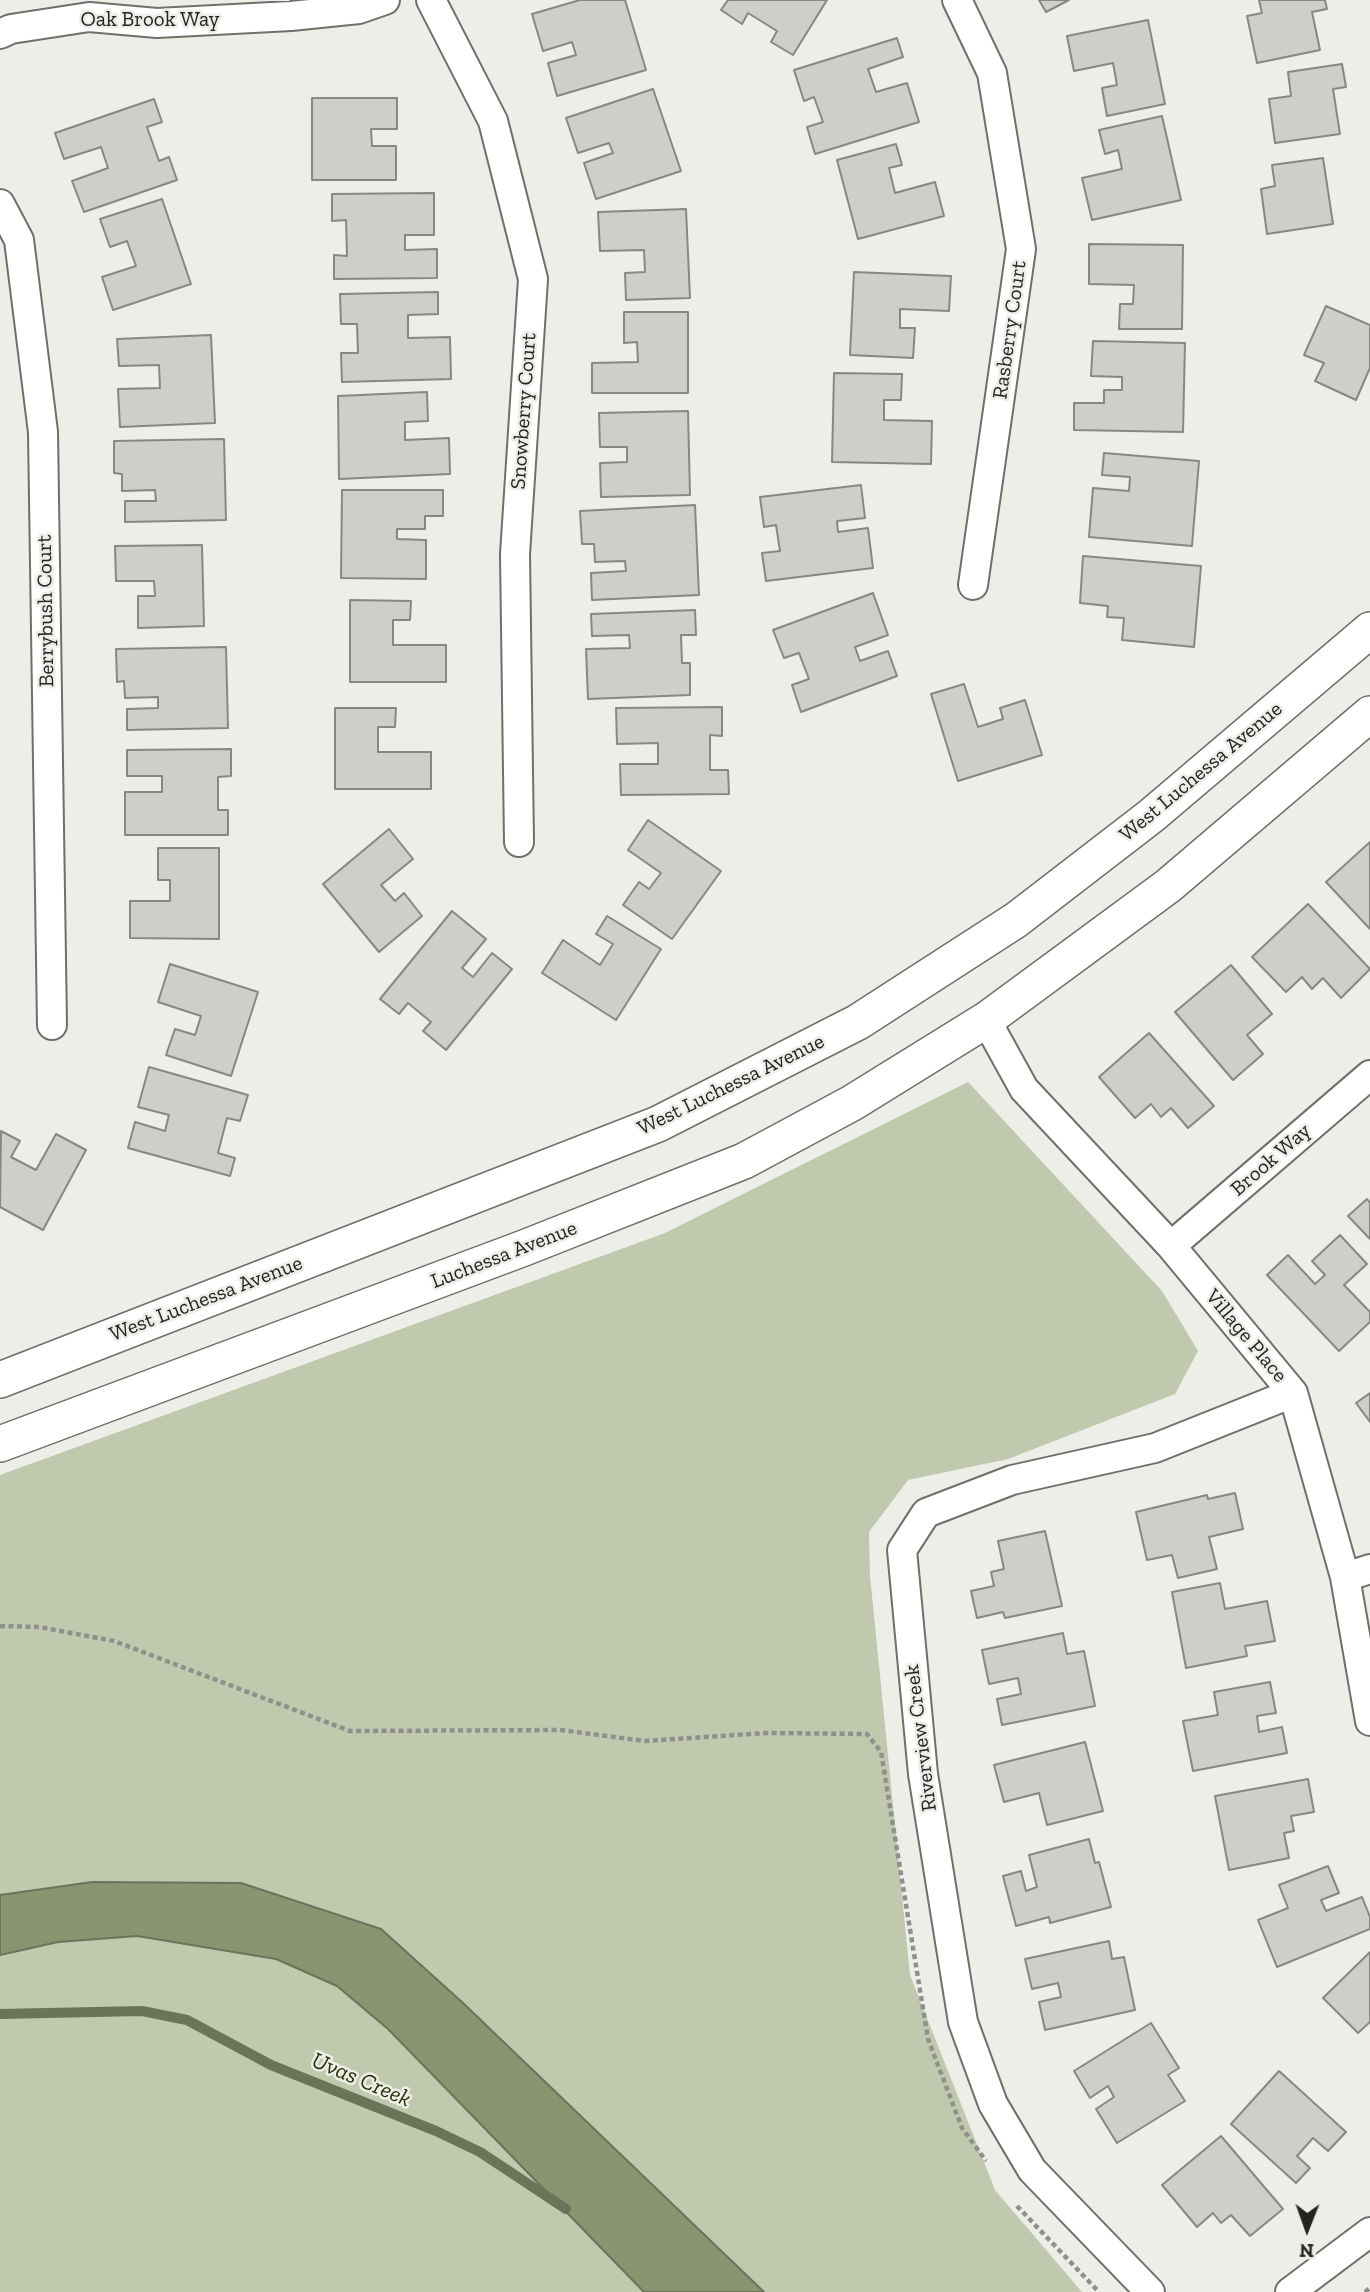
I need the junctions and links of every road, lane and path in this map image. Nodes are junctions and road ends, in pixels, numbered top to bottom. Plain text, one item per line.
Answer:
1 (385, 0) edge
2 (431, 0) edge
3 (957, 0) edge
4 (0, 34) edge
5 (0, 204) edge
6 (973, 585) dead end
7 (1370, 630) edge
8 (1370, 714) edge
9 (519, 842) dead end
10 (986, 1020) junction
11 (52, 1025) dead end
12 (1370, 1075) edge
13 (1171, 1246) junction
14 (0, 1380) edge
15 (1293, 1393) junction
16 (0, 1444) edge
17 (1357, 1573) edge
18 (0, 1626) edge
19 (1370, 1721) edge
20 (986, 2162) dead end
21 (1010, 2196) dead end
22 (1370, 2232) edge
23 (1370, 2288) edge
24 (1099, 2292) edge
25 (1150, 2292) edge
26 (1290, 2292) edge
27 (1365, 2292) edge

1 - 4 street, Oak Brook Way
2 - 9 street, Snowberry Court
3 - 6 street, Rasberry Court
5 - 11 street, Berrybush Court
7 - 14 street, West Luchessa Avenue
8 - 10 street
10 - 13 street, Village Place
10 - 16 street, Luchessa Avenue
12 - 13 street, Brook Way
13 - 15 street, Village Place
15 - 17 street, Village Place
15 - 25 street, Riverview Creek
17 - 19 street, Village Place
18 - 20 path
21 - 24 path
22 - 26 street
23 - 27 path

